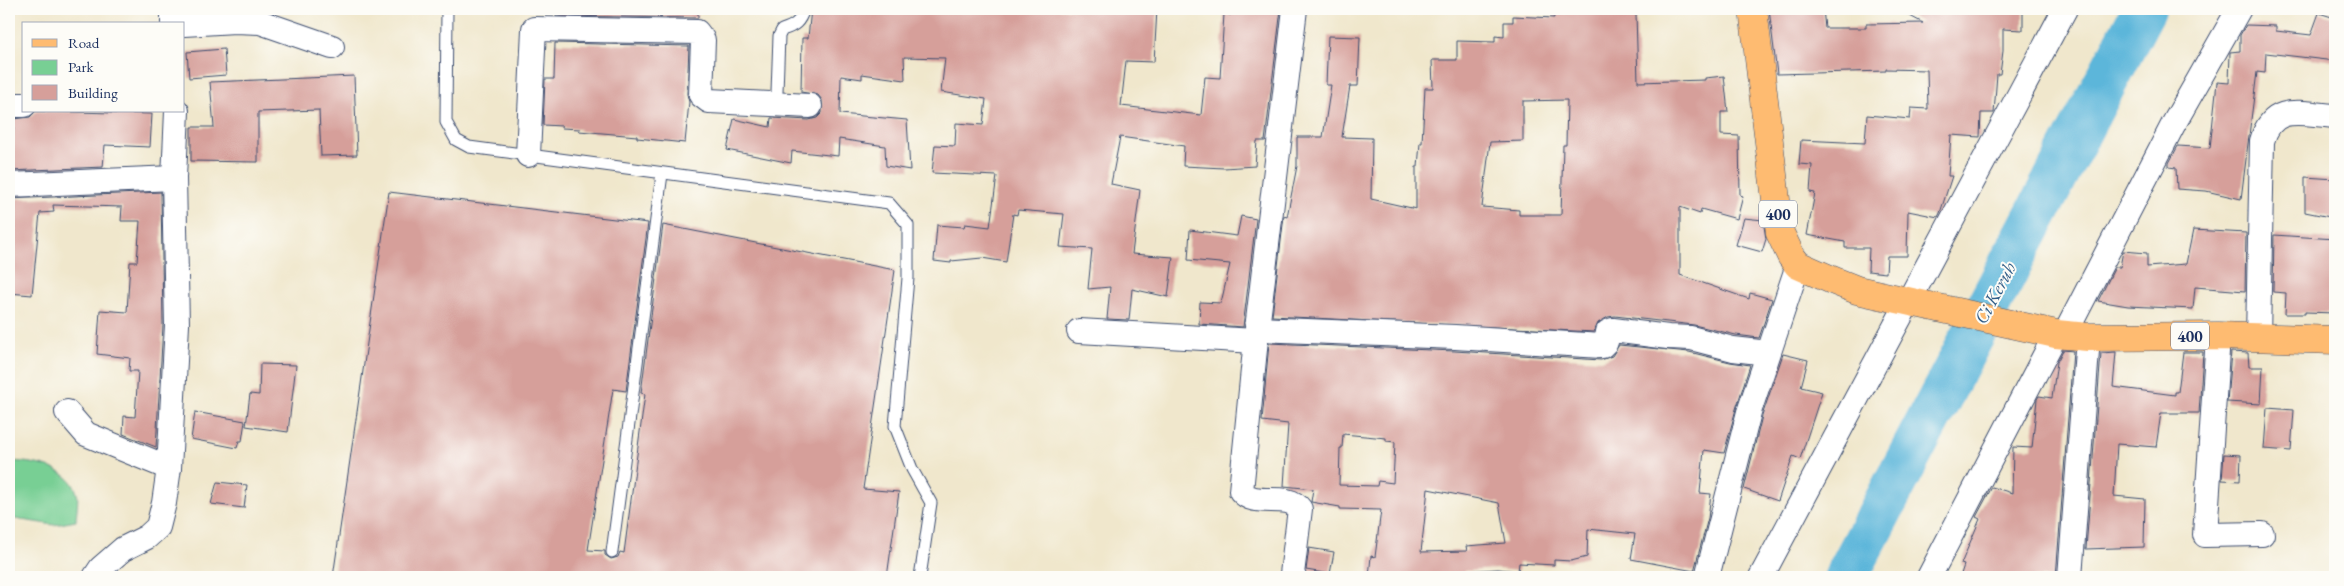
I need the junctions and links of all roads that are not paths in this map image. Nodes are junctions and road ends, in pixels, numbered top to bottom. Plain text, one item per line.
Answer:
1 (173, 9) edge
2 (448, 9) edge
3 (804, 9) edge
4 (1295, 9) edge
5 (1753, 9) edge
6 (2065, 9) edge
7 (2239, 9) edge
8 (535, 19) edge
9 (173, 22) edge
10 (185, 24) edge
11 (332, 47) dead end
12 (777, 92) dead end
13 (9, 105) edge
14 (22, 105) edge
15 (810, 106) dead end
16 (177, 112) edge
17 (2335, 116) edge
18 (528, 156) junction
19 (662, 174) junction
20 (174, 178) junction
21 (9, 186) edge
22 (1798, 265) junction
23 (1909, 301) junction
24 (1079, 330) dead end
25 (2063, 334) junction
26 (1257, 335) junction
27 (2218, 336) junction
28 (2258, 338) junction
29 (2335, 340) edge
30 (1768, 353) junction
31 (67, 412) dead end
32 (169, 468) junction
33 (2262, 534) dead end
34 (612, 552) dead end
35 (95, 577) edge
36 (920, 577) edge
37 (1294, 577) edge
38 (1707, 577) edge
39 (1761, 577) edge
40 (1930, 577) edge
41 (2070, 577) edge

1 - 9 street
2 - 18 lane
3 - 12 lane
4 - 26 street
5 - 22 main road, 400
6 - 23 street
7 - 25 street
8 - 15 street
8 - 18 street
10 - 11 street
13 - 14 street
16 - 20 street
17 - 28 street
18 - 19 lane
19 - 34 lane
19 - 36 lane
20 - 21 street
20 - 32 street
22 - 23 main road, 400
22 - 30 street
23 - 25 main road, 400
23 - 39 street
24 - 26 street
25 - 27 main road, 400
25 - 40 street
25 - 41 street
26 - 30 street
26 - 37 street
27 - 28 main road, 400
27 - 33 street
28 - 29 main road, 400
30 - 38 street
31 - 32 street
32 - 35 street

